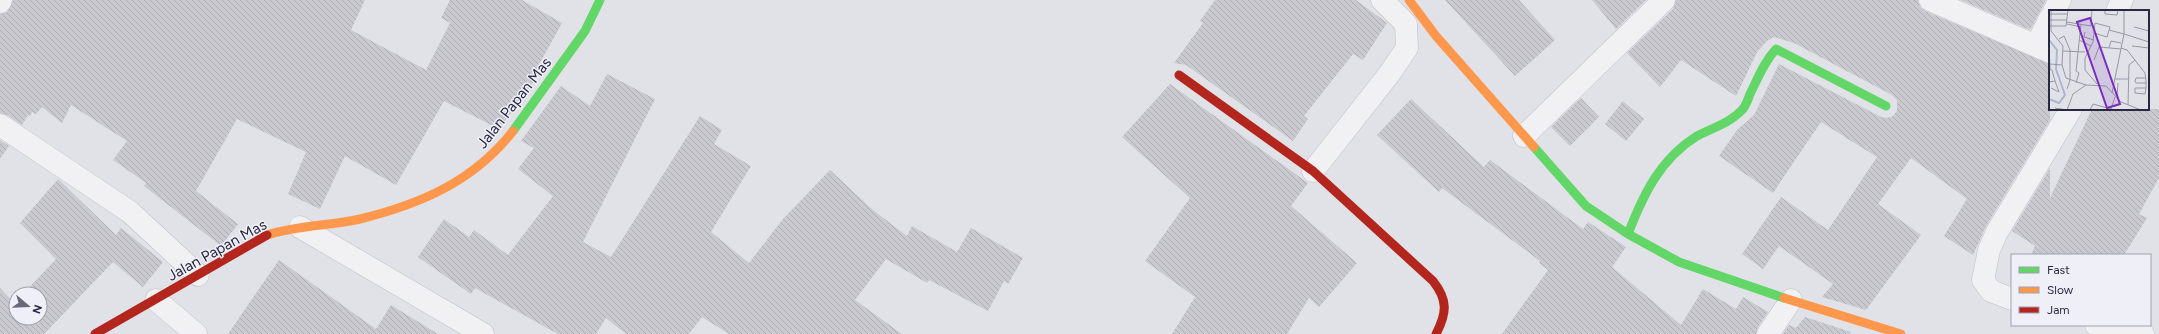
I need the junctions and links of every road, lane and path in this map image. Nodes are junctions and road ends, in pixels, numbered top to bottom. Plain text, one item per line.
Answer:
1 (600, 0) edge
2 (1382, 0) edge
3 (1409, 0) edge
4 (1664, 0) edge
5 (1930, 0) edge
6 (2060, 0) edge
7 (2122, 0) edge
8 (2055, 10) edge
9 (2117, 10) edge
10 (2049, 22) edge
11 (2043, 49) edge
12 (1179, 75) dead end
13 (1886, 106) dead end
14 (2070, 110) edge
15 (0, 125) edge
16 (1524, 136) junction
17 (1313, 170) junction
18 (300, 227) junction
19 (1628, 234) junction
20 (198, 275) junction
21 (2011, 299) edge
22 (156, 300) junction
23 (1790, 300) junction
24 (2104, 326) edge
25 (96, 334) edge
26 (196, 334) edge
27 (483, 334) edge
28 (1436, 334) edge
29 (1768, 334) edge
30 (1901, 334) edge
31 (2143, 334) edge

1 - 18 street, Jalan Papan Mas
2 - 17 street
3 - 16 street
4 - 16 street
5 - 11 street
6 - 8 street
7 - 9 street
10 - 11 street
12 - 17 street
13 - 19 street
14 - 21 street
15 - 20 street
16 - 19 street
17 - 28 street
18 - 20 street, Jalan Papan Mas
18 - 27 street
19 - 23 street
20 - 22 street, Jalan Papan Mas
22 - 25 street, Jalan Papan Mas
22 - 26 street
23 - 29 street
23 - 30 street
24 - 31 street

